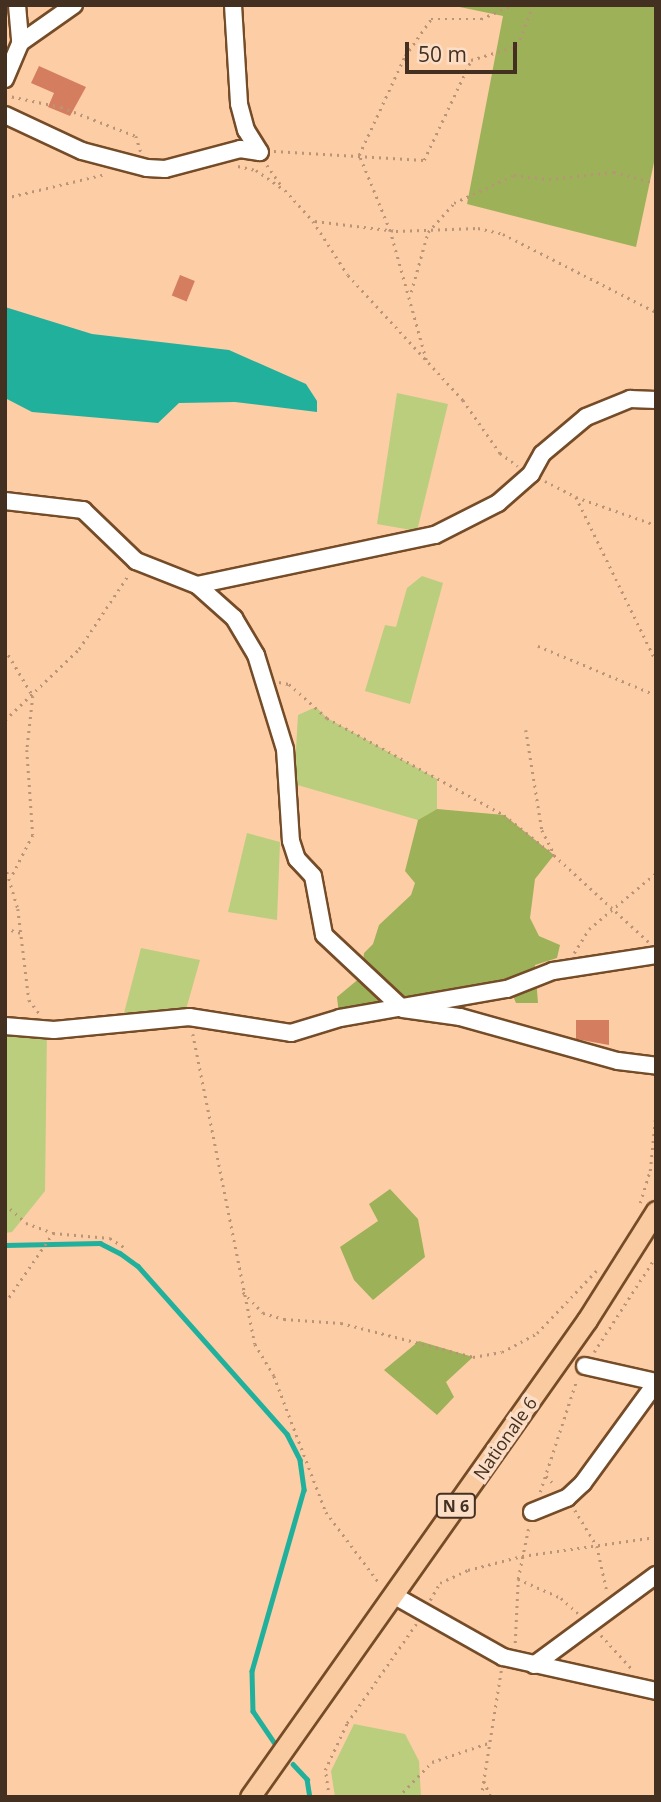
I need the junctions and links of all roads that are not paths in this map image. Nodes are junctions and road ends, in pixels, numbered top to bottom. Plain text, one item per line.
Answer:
1 (17, 5) edge
2 (74, 5) edge
3 (233, 5) edge
4 (20, 43) junction
5 (5, 79) edge
6 (5, 115) edge
7 (656, 400) edge
8 (5, 501) edge
9 (197, 585) junction
10 (656, 955) edge
11 (403, 1009) junction
12 (5, 1026) edge
13 (656, 1066) edge
14 (646, 1212) edge
15 (585, 1366) road end
16 (656, 1382) edge
17 (532, 1512) road end
18 (656, 1575) edge
19 (393, 1595) junction
20 (534, 1665) junction
21 (656, 1691) edge
22 (250, 1797) edge

1 - 4 street
2 - 4 street
3 - 6 street
4 - 5 street
7 - 9 street
8 - 9 street
9 - 11 street
10 - 11 street
11 - 12 street
11 - 13 street
14 - 19 main road, Nationale 6 / N 6
15 - 16 street
16 - 17 street
18 - 20 street
19 - 20 street
19 - 22 main road, Nationale 6 / N 6
20 - 21 street

